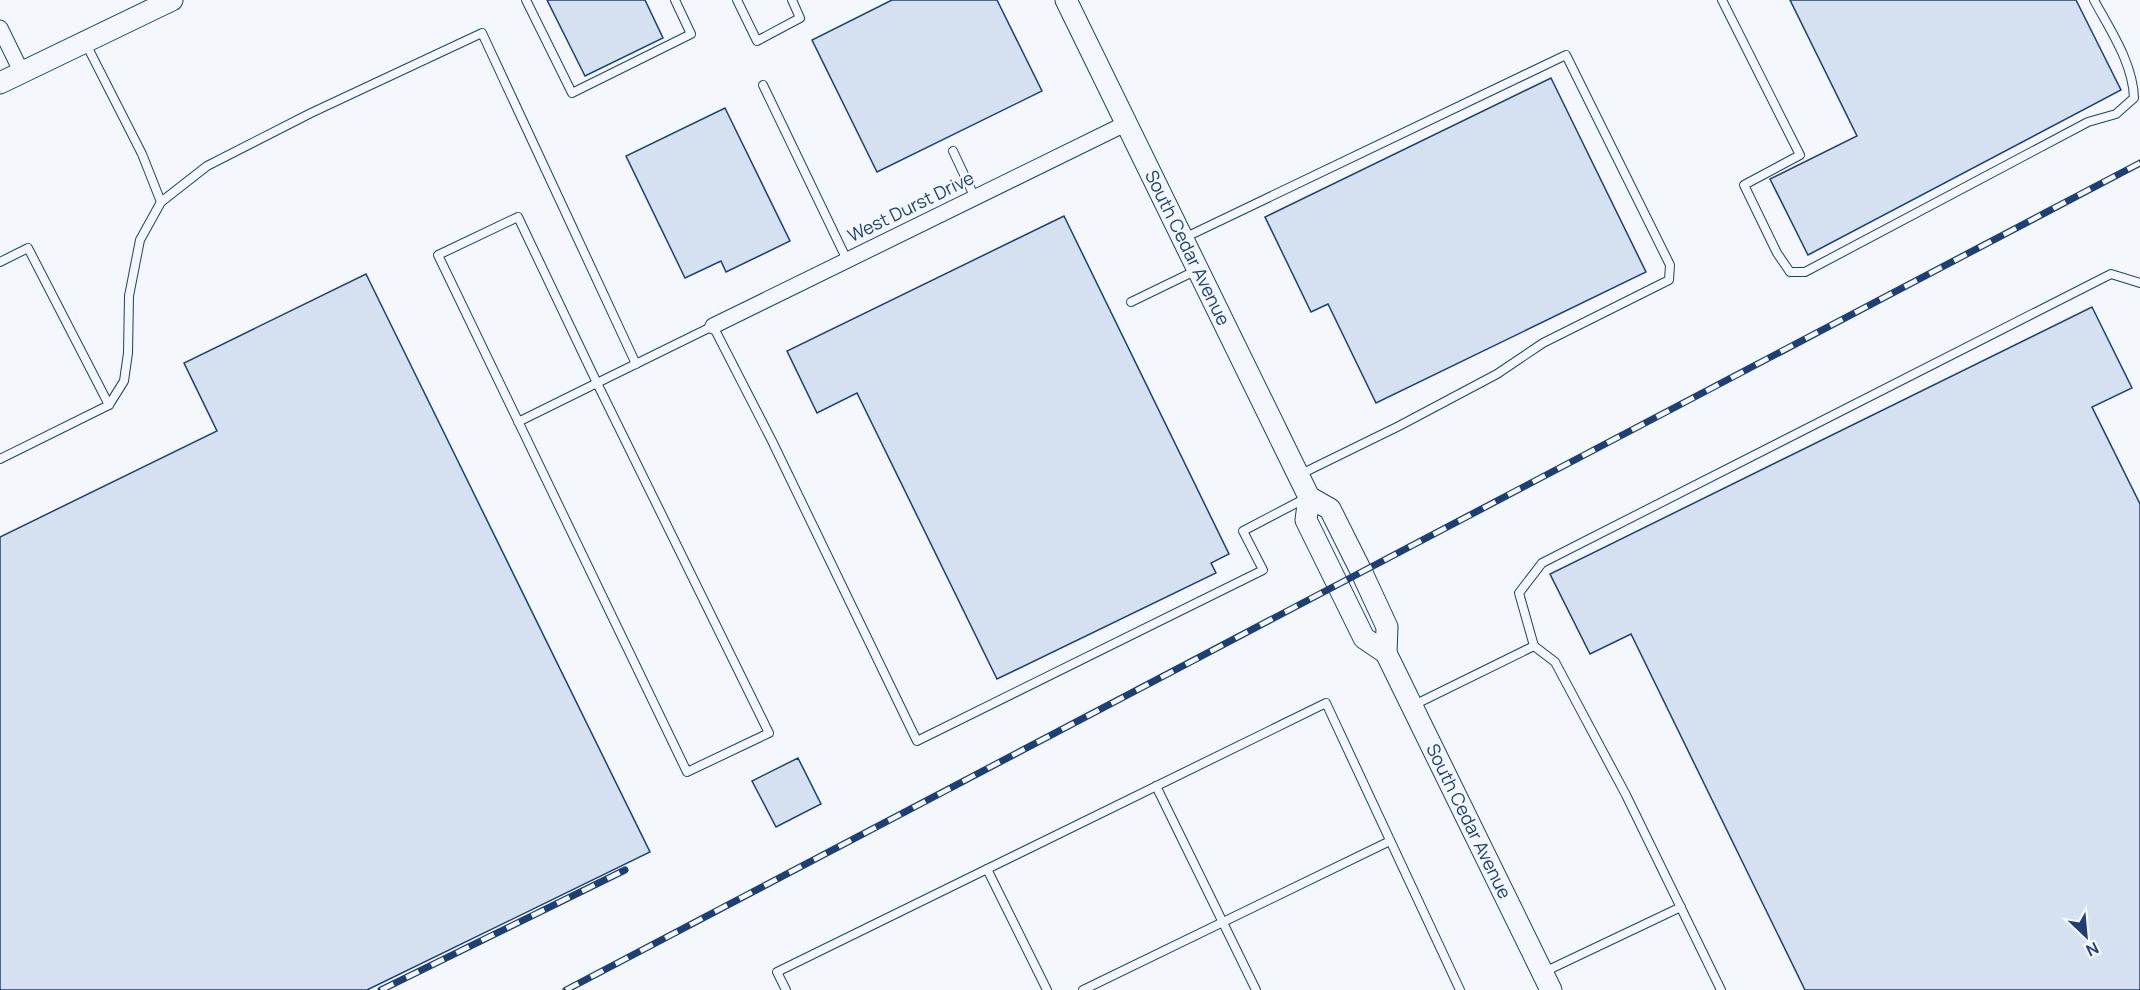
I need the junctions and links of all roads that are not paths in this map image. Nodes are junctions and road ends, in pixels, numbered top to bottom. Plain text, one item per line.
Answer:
1 (172, 0) edge
2 (526, 0) edge
3 (675, 0) edge
4 (737, 0) edge
5 (792, 0) edge
6 (1066, 0) edge
7 (1722, 0) edge
8 (2094, 0) edge
9 (0, 28) edge
10 (85, 42) junction
11 (22, 73) junction
12 (0, 83) edge
13 (763, 85) dead end
14 (1127, 123) junction
15 (953, 151) dead end
16 (975, 198) junction
17 (161, 202) junction
18 (1183, 239) junction
19 (847, 260) junction
20 (0, 262) edge
21 (1198, 269) junction
22 (2140, 283) edge
23 (1131, 302) dead end
24 (713, 326) junction
25 (636, 364) junction
26 (597, 383) junction
27 (109, 405) junction
28 (518, 422) junction
29 (0, 459) edge
30 (1299, 475) junction
31 (1310, 497) junction
32 (1534, 646) junction
33 (1411, 707) junction
34 (1156, 786) junction
35 (1390, 841) junction
36 (987, 869) junction
37 (1681, 907) junction
38 (1222, 921) junction
39 (1547, 981) edge
40 (786, 990) edge
41 (1047, 990) edge
42 (1083, 990) edge
43 (1256, 990) edge
44 (1460, 990) edge
45 (1721, 990) edge

1 - 10 main road
2 - 3 lane
4 - 5 lane
6 - 14 main road, South Cedar Avenue
7 - 8 lane
9 - 11 street
10 - 11 main road
10 - 17 lane
11 - 12 main road
13 - 19 lane
14 - 16 street, West Durst Drive
14 - 18 main road, South Cedar Avenue
15 - 16 lane
16 - 19 street, West Durst Drive
17 - 25 lane
17 - 27 lane
18 - 21 main road, South Cedar Avenue
18 - 30 lane
19 - 24 street, West Durst Drive
20 - 27 lane
21 - 23 lane
21 - 30 main road, South Cedar Avenue
22 - 32 lane
24 - 25 lane
24 - 31 lane
25 - 26 lane
26 - 28 lane
26 - 28 lane
26 - 28 lane
27 - 29 lane
30 - 31 main road, South Cedar Avenue
31 - 33 main road, South Cedar Avenue
32 - 33 lane
32 - 37 lane
33 - 39 main road, South Cedar Avenue
34 - 35 lane
34 - 36 lane
34 - 38 lane
35 - 38 lane
35 - 44 lane
36 - 40 lane
36 - 41 lane
37 - 39 lane
37 - 45 lane
38 - 42 lane
38 - 43 lane

